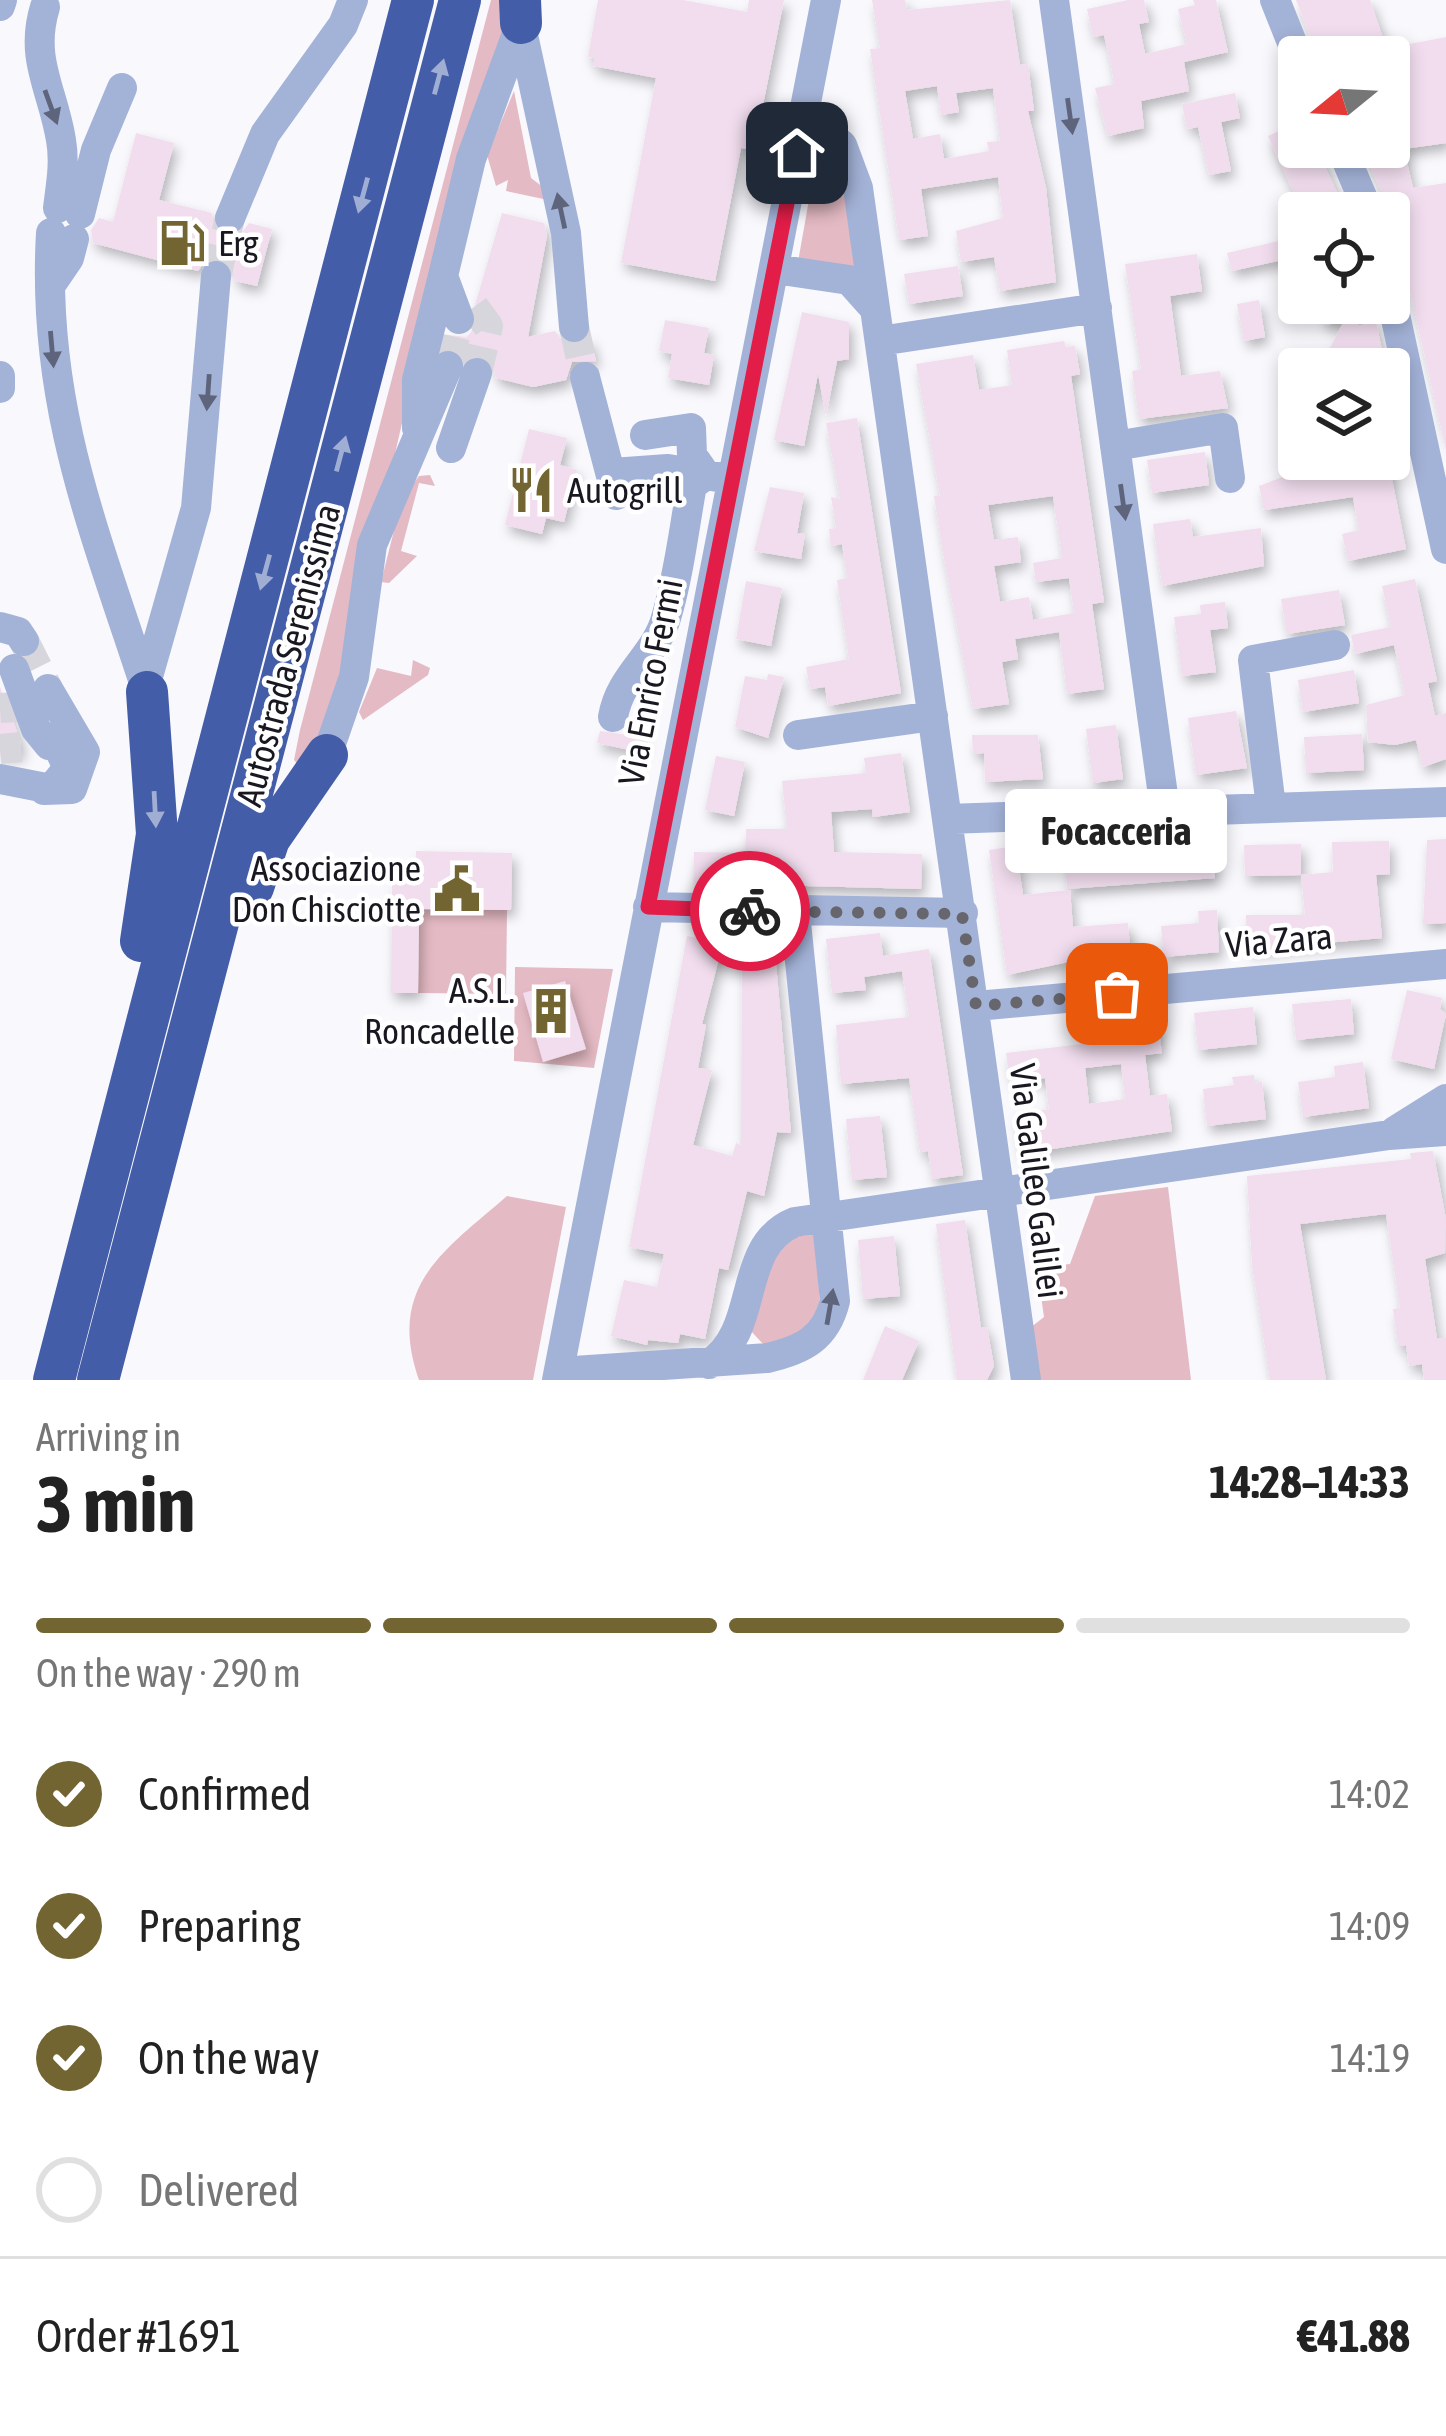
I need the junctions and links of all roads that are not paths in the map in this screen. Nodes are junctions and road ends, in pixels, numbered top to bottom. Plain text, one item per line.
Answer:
1 (353, 0) edge
2 (413, 0) edge
3 (460, 0) edge
4 (826, 0) edge
5 (1054, 0) edge
6 (1275, 0) edge
7 (44, 7) dead end
8 (520, 12) edge
9 (1289, 36) edge
10 (122, 88) dead end
11 (804, 114) junction
12 (230, 218) tunnel mouth
13 (66, 223) junction
14 (868, 254) junction
15 (775, 269) junction
16 (216, 276) tunnel mouth
17 (849, 280) junction
18 (1096, 308) junction
19 (1397, 324) edge
20 (878, 326) junction
21 (574, 327) tunnel mouth
22 (0, 376) edge
23 (585, 376) tunnel mouth
24 (0, 388) edge
25 (646, 435) dead end
26 (417, 440) junction
27 (1115, 446) junction
28 (452, 448) dead end
29 (717, 477) junction
30 (1230, 478) dead end
31 (1446, 549) edge
32 (1335, 644) dead end
33 (147, 692) junction
34 (934, 716) junction
35 (613, 717) dead end
36 (32, 719) edge
37 (798, 735) dead end
38 (327, 755) joint
39 (0, 779) edge
40 (1446, 802) edge
41 (1271, 807) junction
42 (1165, 810) junction
43 (948, 819) junction
44 (648, 907) junction
45 (795, 913) junction
46 (962, 914) junction
47 (1446, 964) edge
48 (976, 1006) junction
49 (1446, 1099) edge
50 (1446, 1131) edge
51 (1389, 1135) junction
52 (998, 1191) junction
53 (826, 1218) junction
54 (742, 1328) junction
55 (767, 1358) junction
56 (709, 1364) junction
57 (58, 1368) edge
58 (101, 1371) edge
59 (558, 1376) edge
60 (1022, 1377) edge

1 - 12 street
2 -> 57 highway, Autostrada Serenissima
58 -> 3 highway, Autostrada Serenissima
4 - 11 street, Via Enrico Fermi
5 -> 18 street
6 - 9 street
7 -> 13 street
21 -> 8 street
8 - 26 street
10 - 13 street
11 - 14 street, Via Galileo Galilei
11 - 15 street, Via Enrico Fermi
13 -> 33 street
14 - 17 street
14 - 20 street, Via Galileo Galilei
15 - 17 street
15 - 29 street, Via Enrico Fermi
16 -> 33 street
17 - 20 street
18 - 20 street
18 - 27 street
19 - 31 street
20 - 34 street, Via Galileo Galilei
22 - 24 street
23 - 29 street
25 - 29 street
26 - 28 street
26 - 38 street
27 - 30 street
27 -> 42 street
29 - 35 street
29 - 44 street, Via Enrico Fermi
32 - 41 street
33 -> 57 highway
34 - 37 street
34 - 43 street, Via Galileo Galilei
36 - 39 street
38 - 58 highway
40 - 41 street
41 - 42 street
42 - 43 street
43 - 46 street, Via Galileo Galilei
44 - 45 street
44 - 59 street, Via Enrico Fermi
45 - 46 street
45 - 53 street
46 - 48 street, Via Galileo Galilei
47 - 48 street, Via Zara
48 - 52 street, Via Galileo Galilei
49 - 51 street
50 - 51 street
51 - 52 street
52 - 53 street
52 - 60 street, Via Galileo Galilei
53 - 54 street
55 -> 53 street
54 - 55 street
54 - 56 street
55 - 56 street
56 - 59 street

